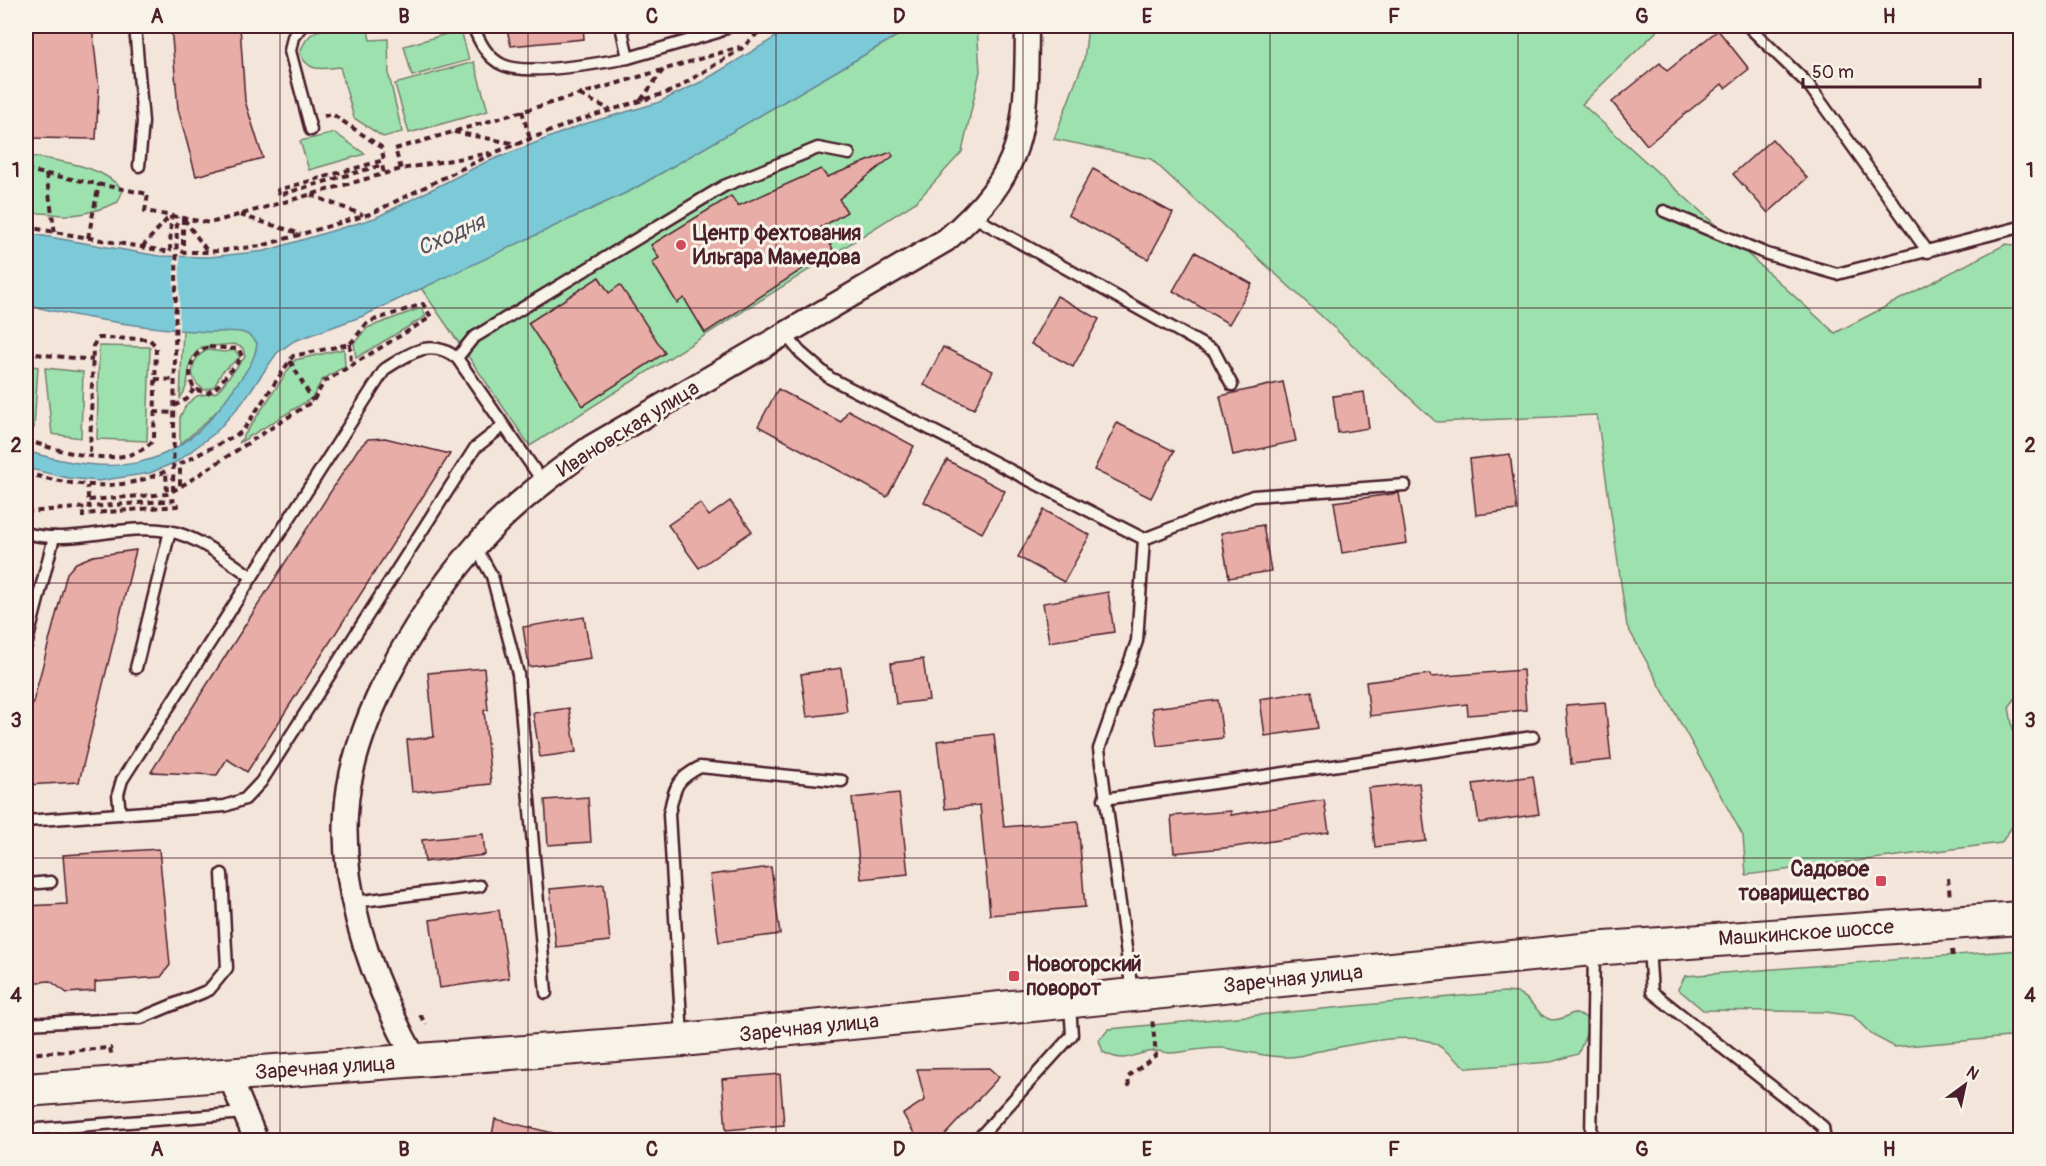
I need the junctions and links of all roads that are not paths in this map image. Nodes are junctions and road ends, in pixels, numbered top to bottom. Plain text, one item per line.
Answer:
1 (135, 26) edge
2 (302, 26) edge
3 (473, 26) edge
4 (621, 26) edge
5 (728, 26) edge
6 (1027, 26) edge
7 (1749, 26) edge
8 (628, 58) junction
9 (310, 125) road end
10 (849, 154) dead end
11 (139, 166) dead end
12 (1664, 211) dead end
13 (974, 217) junction
14 (2020, 227) edge
15 (1928, 252) junction
16 (785, 334) junction
17 (457, 358) junction
18 (1232, 385) dead end
19 (503, 426) junction
20 (543, 482) junction
21 (1404, 485) dead end
22 (170, 531) junction
23 (26, 533) edge
24 (54, 537) junction
25 (1144, 539) junction
26 (475, 546) junction
27 (252, 577) junction
28 (26, 646) edge
29 (136, 668) dead end
30 (1533, 737) dead end
31 (842, 781) dead end
32 (1104, 799) junction
33 (120, 813) junction
34 (26, 821) edge
35 (222, 874) dead end
36 (51, 882) dead end
37 (26, 884) edge
38 (480, 886) dead end
39 (354, 902) junction
40 (2020, 918) edge
41 (1649, 945) junction
42 (1593, 949) junction
43 (546, 993) dead end
44 (1070, 1002) junction
45 (1142, 1006) junction
46 (26, 1024) edge
47 (682, 1040) junction
48 (416, 1061) junction
49 (229, 1075) junction
50 (26, 1090) edge
51 (244, 1113) junction
52 (26, 1130) edge
53 (256, 1140) edge
54 (977, 1140) edge
55 (1591, 1140) edge
56 (1825, 1140) edge

1 - 11 lane
2 - 9 lane
3 - 8 lane
4 - 8 lane
5 - 8 lane
6 - 13 street, Ивановская улица
7 - 15 lane
10 - 17 lane
12 - 15 lane
13 - 16 street, Ивановская улица
13 - 18 lane
14 - 15 lane
16 - 20 street, Ивановская улица
16 - 25 lane
17 - 19 lane
17 - 27 lane
19 - 20 lane
19 - 33 lane
20 - 26 street, Ивановская улица
21 - 25 lane
22 - 24 lane
22 - 27 lane
22 - 29 lane
23 - 24 lane
24 - 28 lane
25 - 32 lane
26 - 39 street, Ивановская улица
26 - 43 lane
27 - 33 lane
30 - 32 lane
31 - 47 lane
32 - 45 lane
33 - 34 lane
35 - 46 lane
36 - 37 lane
38 - 39 lane
39 - 48 street, Ивановская улица
40 - 41 main road, Машкинское шоссе
41 - 42 main road, Машкинское шоссе
41 - 56 lane
42 - 45 main road, Заречная улица
42 - 55 lane
44 - 45 main road, Заречная улица
44 - 47 main road, Заречная улица
44 - 54 lane
47 - 48 main road, Заречная улица
48 - 49 main road, Заречная улица
49 - 50 main road, Заречная улица
49 - 51 street
51 - 52 lane
51 - 53 street

